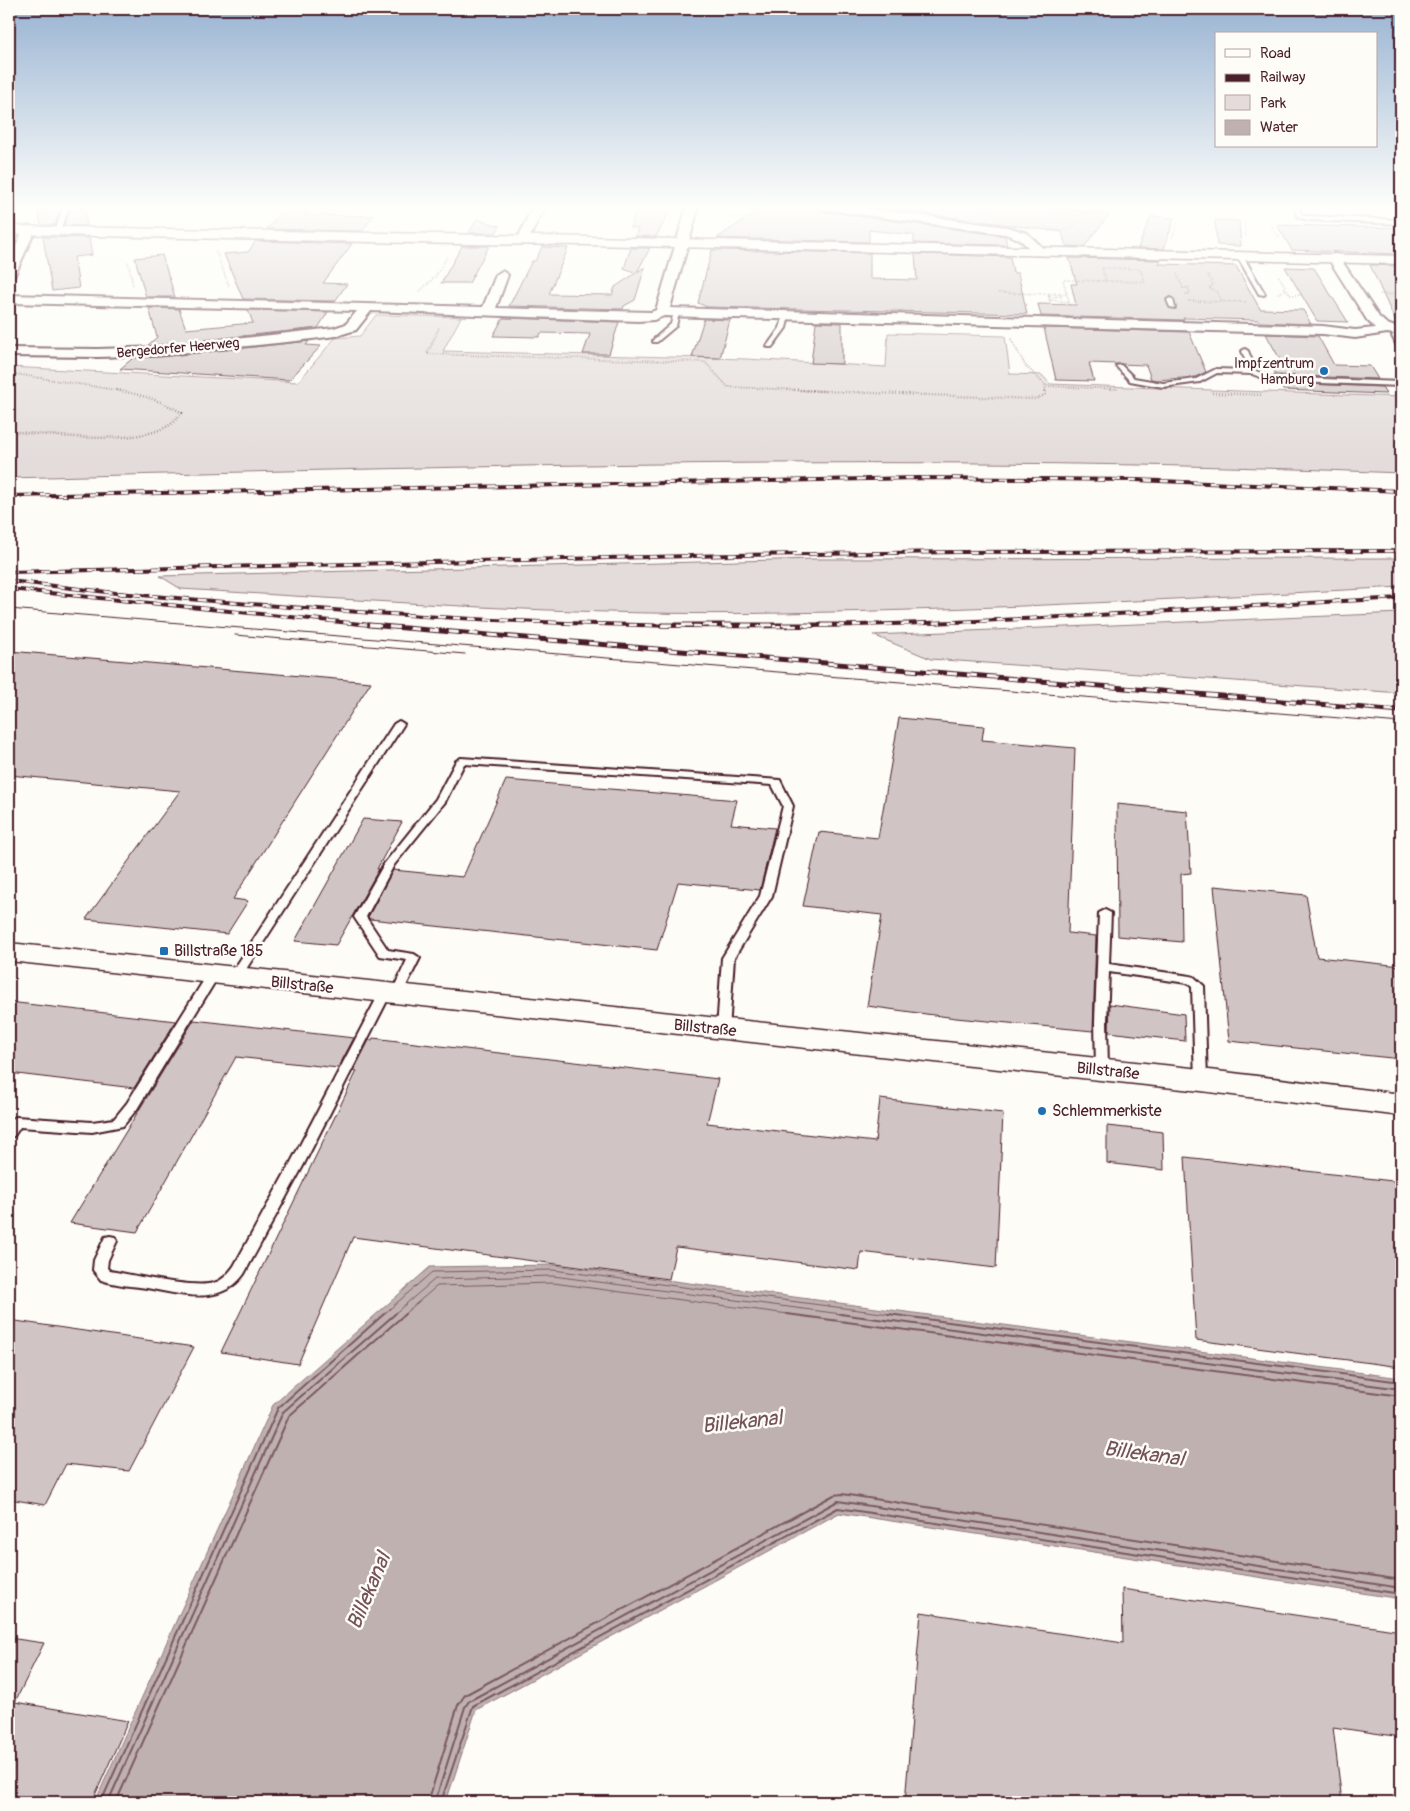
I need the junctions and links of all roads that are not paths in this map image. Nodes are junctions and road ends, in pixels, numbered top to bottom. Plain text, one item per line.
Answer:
1 (496, 291) edge
2 (673, 291) edge
3 (1260, 291) edge
4 (1355, 291) edge
5 (1262, 294) dead end
6 (9, 299) edge
7 (367, 307) junction
8 (488, 312) junction
9 (669, 313) junction
10 (786, 316) junction
11 (1395, 331) edge
12 (656, 341) dead end
13 (770, 346) dead end
14 (1401, 348) edge
15 (9, 352) edge
16 (1246, 352) dead end
17 (1119, 366) dead end
18 (1253, 372) junction
19 (1401, 384) edge
20 (399, 724) dead end
21 (1106, 913) dead end
22 (9, 952) edge
23 (1103, 967) junction
24 (224, 976) junction
25 (390, 994) junction
26 (722, 1030) junction
27 (1102, 1070) junction
28 (1201, 1080) junction
29 (1401, 1105) edge
30 (9, 1133) edge
31 (110, 1241) dead end

1 - 8 street
2 - 9 street
3 - 5 lane
4 - 11 street
6 - 7 street
7 - 8 street
7 - 15 street, Bergedorfer Heerweg
8 - 9 street
9 - 10 street
9 - 12 lane
10 - 11 street
10 - 13 lane
11 - 14 lane
16 - 18 lane
17 - 18 lane
18 - 19 lane
20 - 24 lane
21 - 23 lane
22 - 24 street, Billstraße
23 - 27 lane
23 - 28 lane
24 - 25 street, Billstraße
24 - 30 lane
25 - 26 street, Billstraße
25 - 26 lane
25 - 31 lane
26 - 27 street, Billstraße
27 - 28 street, Billstraße
28 - 29 street, Billstraße

